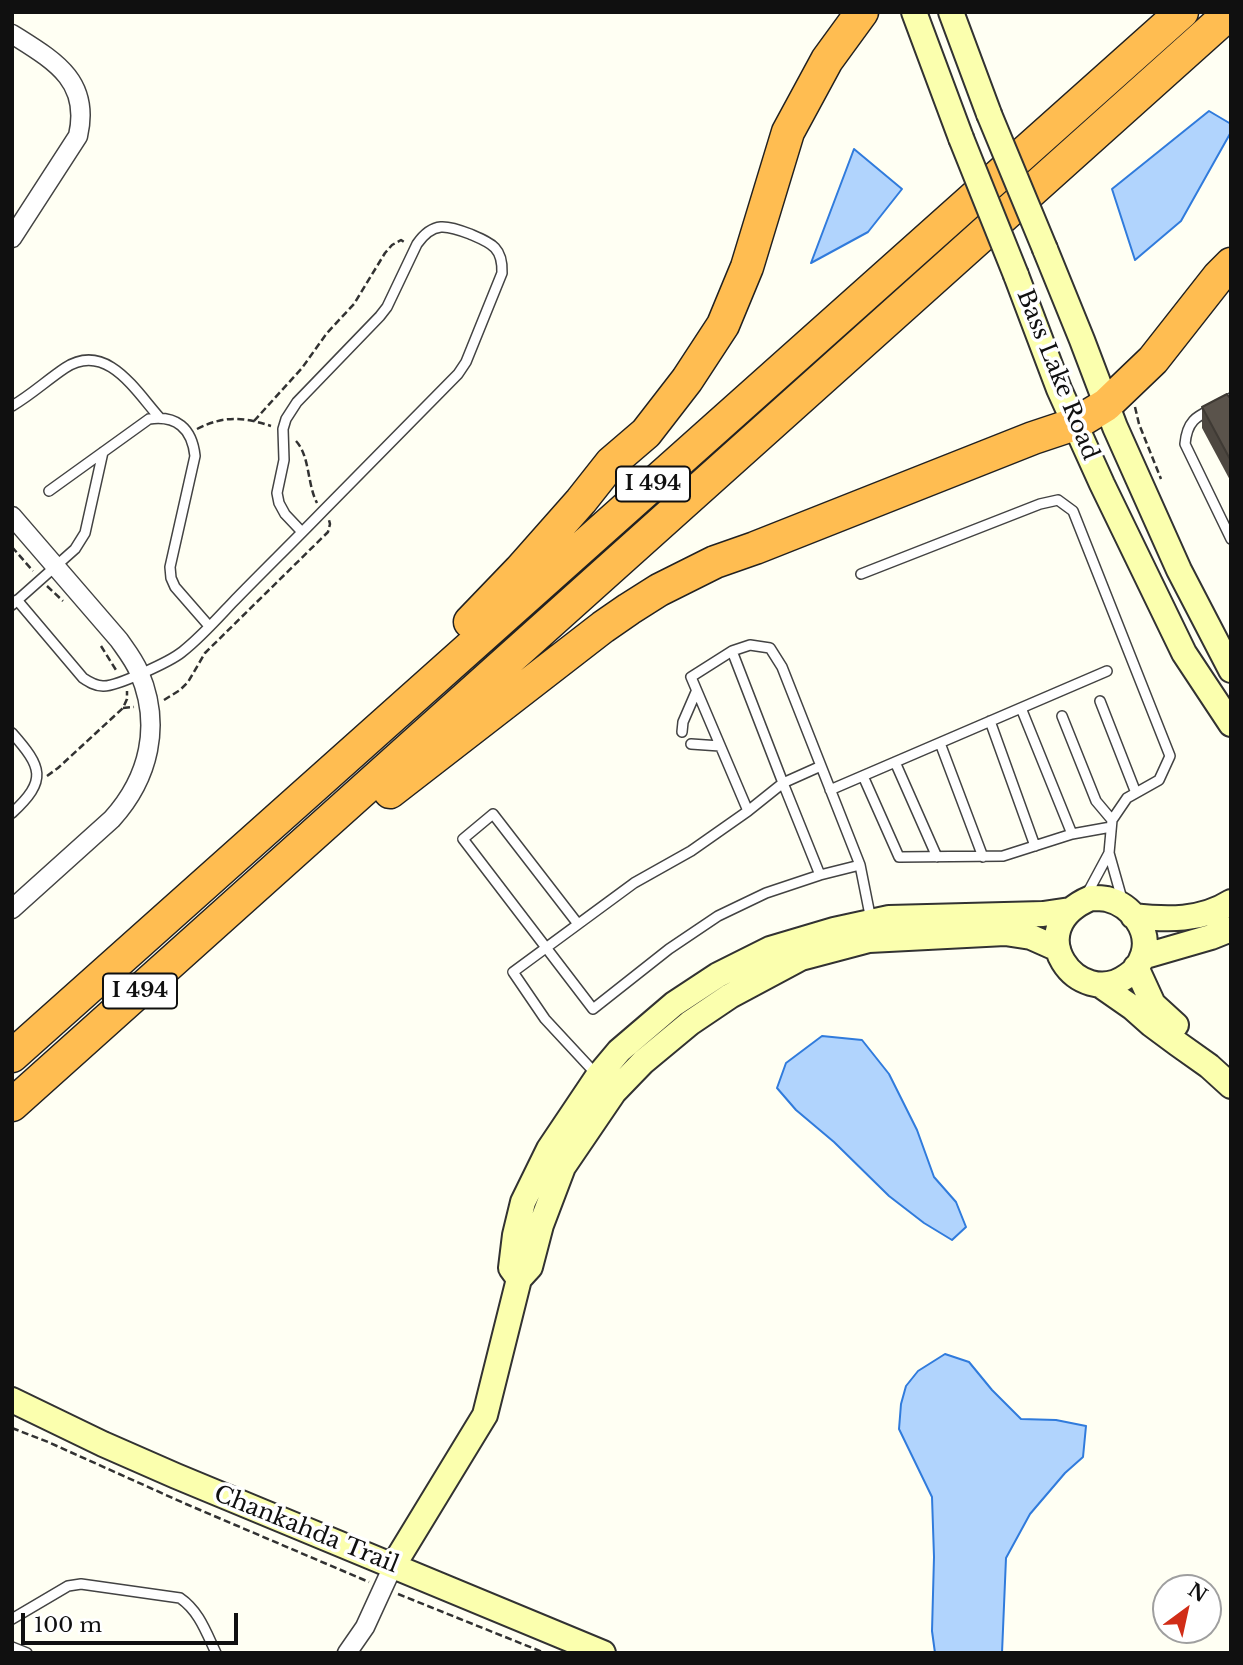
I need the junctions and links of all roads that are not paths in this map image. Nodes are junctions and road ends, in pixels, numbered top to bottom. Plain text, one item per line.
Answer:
1 (862, 12) edge
2 (914, 12) edge
3 (951, 12) edge
4 (1182, 12) edge
5 (1231, 12) edge
6 (12, 34) edge
7 (12, 238) edge
8 (1227, 263) edge
9 (1116, 395) junction
10 (1231, 398) edge
11 (12, 406) edge
12 (159, 417) junction
13 (1075, 424) junction
14 (103, 452) junction
15 (49, 491) dead end
16 (12, 516) edge
17 (302, 532) junction
18 (1231, 539) edge
19 (55, 565) junction
20 (861, 574) dead end
21 (15, 602) edge
22 (209, 626) junction
23 (732, 651) junction
24 (1231, 670) edge
25 (1107, 671) dead end
26 (139, 673) junction
27 (696, 692) junction
28 (1100, 701) dead end
29 (1021, 708) junction
30 (1062, 716) dead end
31 (990, 721) junction
32 (1231, 724) edge
33 (682, 732) dead end
34 (12, 733) edge
35 (940, 743) junction
36 (691, 744) dead end
37 (720, 746) junction
38 (895, 762) junction
39 (821, 766) junction
40 (863, 776) junction
41 (783, 783) junction
42 (830, 790) junction
43 (1136, 793) junction
44 (748, 811) junction
45 (12, 814) edge
46 (1112, 823) junction
47 (1072, 834) junction
48 (252, 841) junction
49 (1035, 846) junction
50 (1109, 853) junction
51 (937, 857) junction
52 (983, 857) junction
53 (860, 865) junction
54 (820, 875) junction
55 (268, 876) junction
56 (1231, 902) edge
57 (1077, 905) junction
58 (12, 909) edge
59 (1129, 912) junction
60 (578, 925) junction
61 (1231, 929) edge
62 (873, 930) junction
63 (547, 947) junction
64 (1058, 949) junction
65 (1139, 962) junction
66 (1100, 985) junction
67 (12, 1056) edge
68 (1231, 1069) edge
69 (606, 1084) junction
70 (1231, 1086) edge
71 (12, 1105) edge
72 (12, 1399) edge
73 (388, 1577) junction
74 (12, 1619) edge
75 (12, 1647) edge
76 (27, 1653) edge
77 (216, 1653) edge
78 (347, 1653) edge
79 (603, 1653) edge

1 - 48 highway
2 - 13 street, Bass Lake Road, bridge
3 - 9 street, Bass Lake Road, bridge
4 - 48 highway, I 494
5 - 55 highway, I 494
6 - 7 street
8 - 9 highway
9 - 13 highway
9 - 24 street, Bass Lake Road
10 - 18 lane
11 - 12 lane
12 - 14 lane
12 - 22 lane
13 - 32 street, Bass Lake Road
13 - 55 highway
14 - 15 lane
14 - 19 lane
16 - 19 street
17 - 17 lane
17 - 22 lane
19 - 21 lane
19 - 26 street
20 - 43 lane
21 - 26 lane
22 - 26 lane
23 - 27 lane
23 - 39 lane
23 - 41 lane
25 - 29 lane
26 - 58 street
27 - 33 lane
27 - 37 lane
28 - 43 lane
29 - 31 lane
29 - 47 lane
30 - 46 lane
31 - 35 lane
31 - 49 lane
34 - 45 lane
35 - 38 lane
35 - 52 lane
36 - 37 lane
37 - 44 lane
38 - 40 lane
38 - 51 lane
39 - 41 lane
39 - 42 lane
40 - 42 lane
40 - 51 lane
41 - 44 lane
41 - 54 lane
42 - 53 lane
43 - 46 lane
44 - 60 lane
46 - 47 lane
46 - 50 lane
47 - 49 lane
48 - 67 highway, I 494
49 - 52 lane
50 - 57 lane
50 - 59 lane
51 - 52 lane
53 - 54 lane
53 - 62 lane
54 - 63 lane
55 - 71 highway, I 494
56 - 59 street
57 - 59 street
57 - 62 street
57 - 64 street
59 - 65 street
60 - 63 lane
60 - 63 lane
61 - 65 street
62 - 64 street
62 - 69 street
63 - 69 lane
64 - 66 street
65 - 66 street
65 - 68 street
66 - 70 street
69 - 73 street
72 - 73 street, Chankahda Trail
73 - 78 street
73 - 79 street, Chankahda Trail
74 - 77 lane
75 - 76 lane

